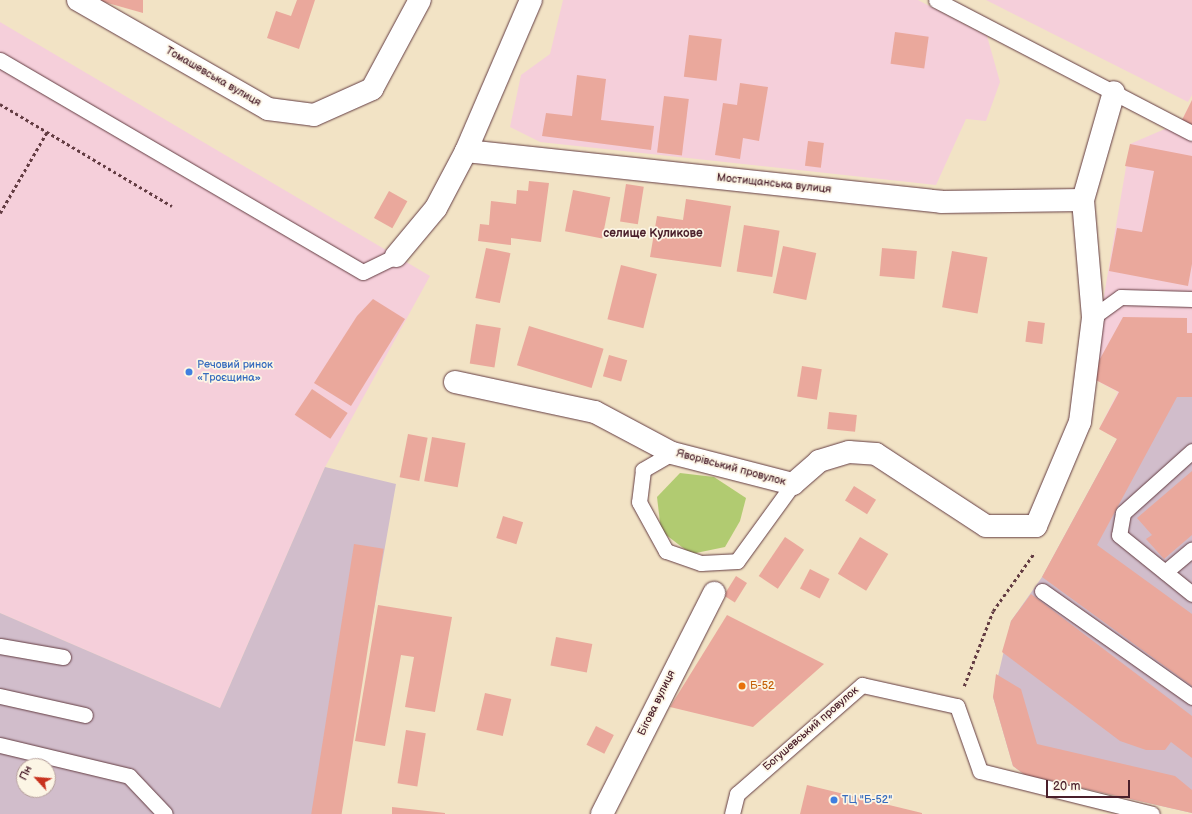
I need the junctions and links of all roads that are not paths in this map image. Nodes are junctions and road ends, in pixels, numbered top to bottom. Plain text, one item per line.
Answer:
1 (78, 0) edge
2 (420, 0) edge
3 (531, 0) edge
4 (936, 0) edge
5 (0, 60) edge
6 (1114, 92) junction
7 (1192, 133) edge
8 (466, 151) junction
9 (1083, 200) junction
10 (396, 256) joint
11 (1192, 299) edge
12 (1094, 317) junction
13 (455, 382) dead end
14 (1192, 451) edge
15 (672, 453) junction
16 (793, 484) junction
17 (1192, 549) edge
18 (1165, 572) junction
19 (1042, 591) dead end
20 (714, 594) dead end
21 (1192, 594) edge
22 (0, 646) edge
23 (64, 657) dead end
24 (0, 696) edge
25 (1192, 697) edge
26 (85, 715) dead end
27 (0, 745) edge
28 (165, 814) edge
29 (602, 814) edge
30 (732, 814) edge
31 (1152, 814) edge

1 - 2 street, Томашевська вулиця
3 - 8 street
4 - 6 lane
5 - 10 lane
6 - 7 lane
6 - 9 street
8 - 9 street, Мостищанська вулиця
8 - 10 street
9 - 12 street
11 - 12 lane
12 - 16 street, Яворівський провулок
13 - 15 street, Яворівський провулок
14 - 18 lane
15 - 16 street, Яворівський провулок
15 - 16 lane
17 - 18 lane
18 - 21 lane
19 - 25 lane
20 - 29 street, Бігова вулиця
22 - 23 lane
24 - 26 lane
27 - 28 lane
30 - 31 lane, Богушевський провулок

